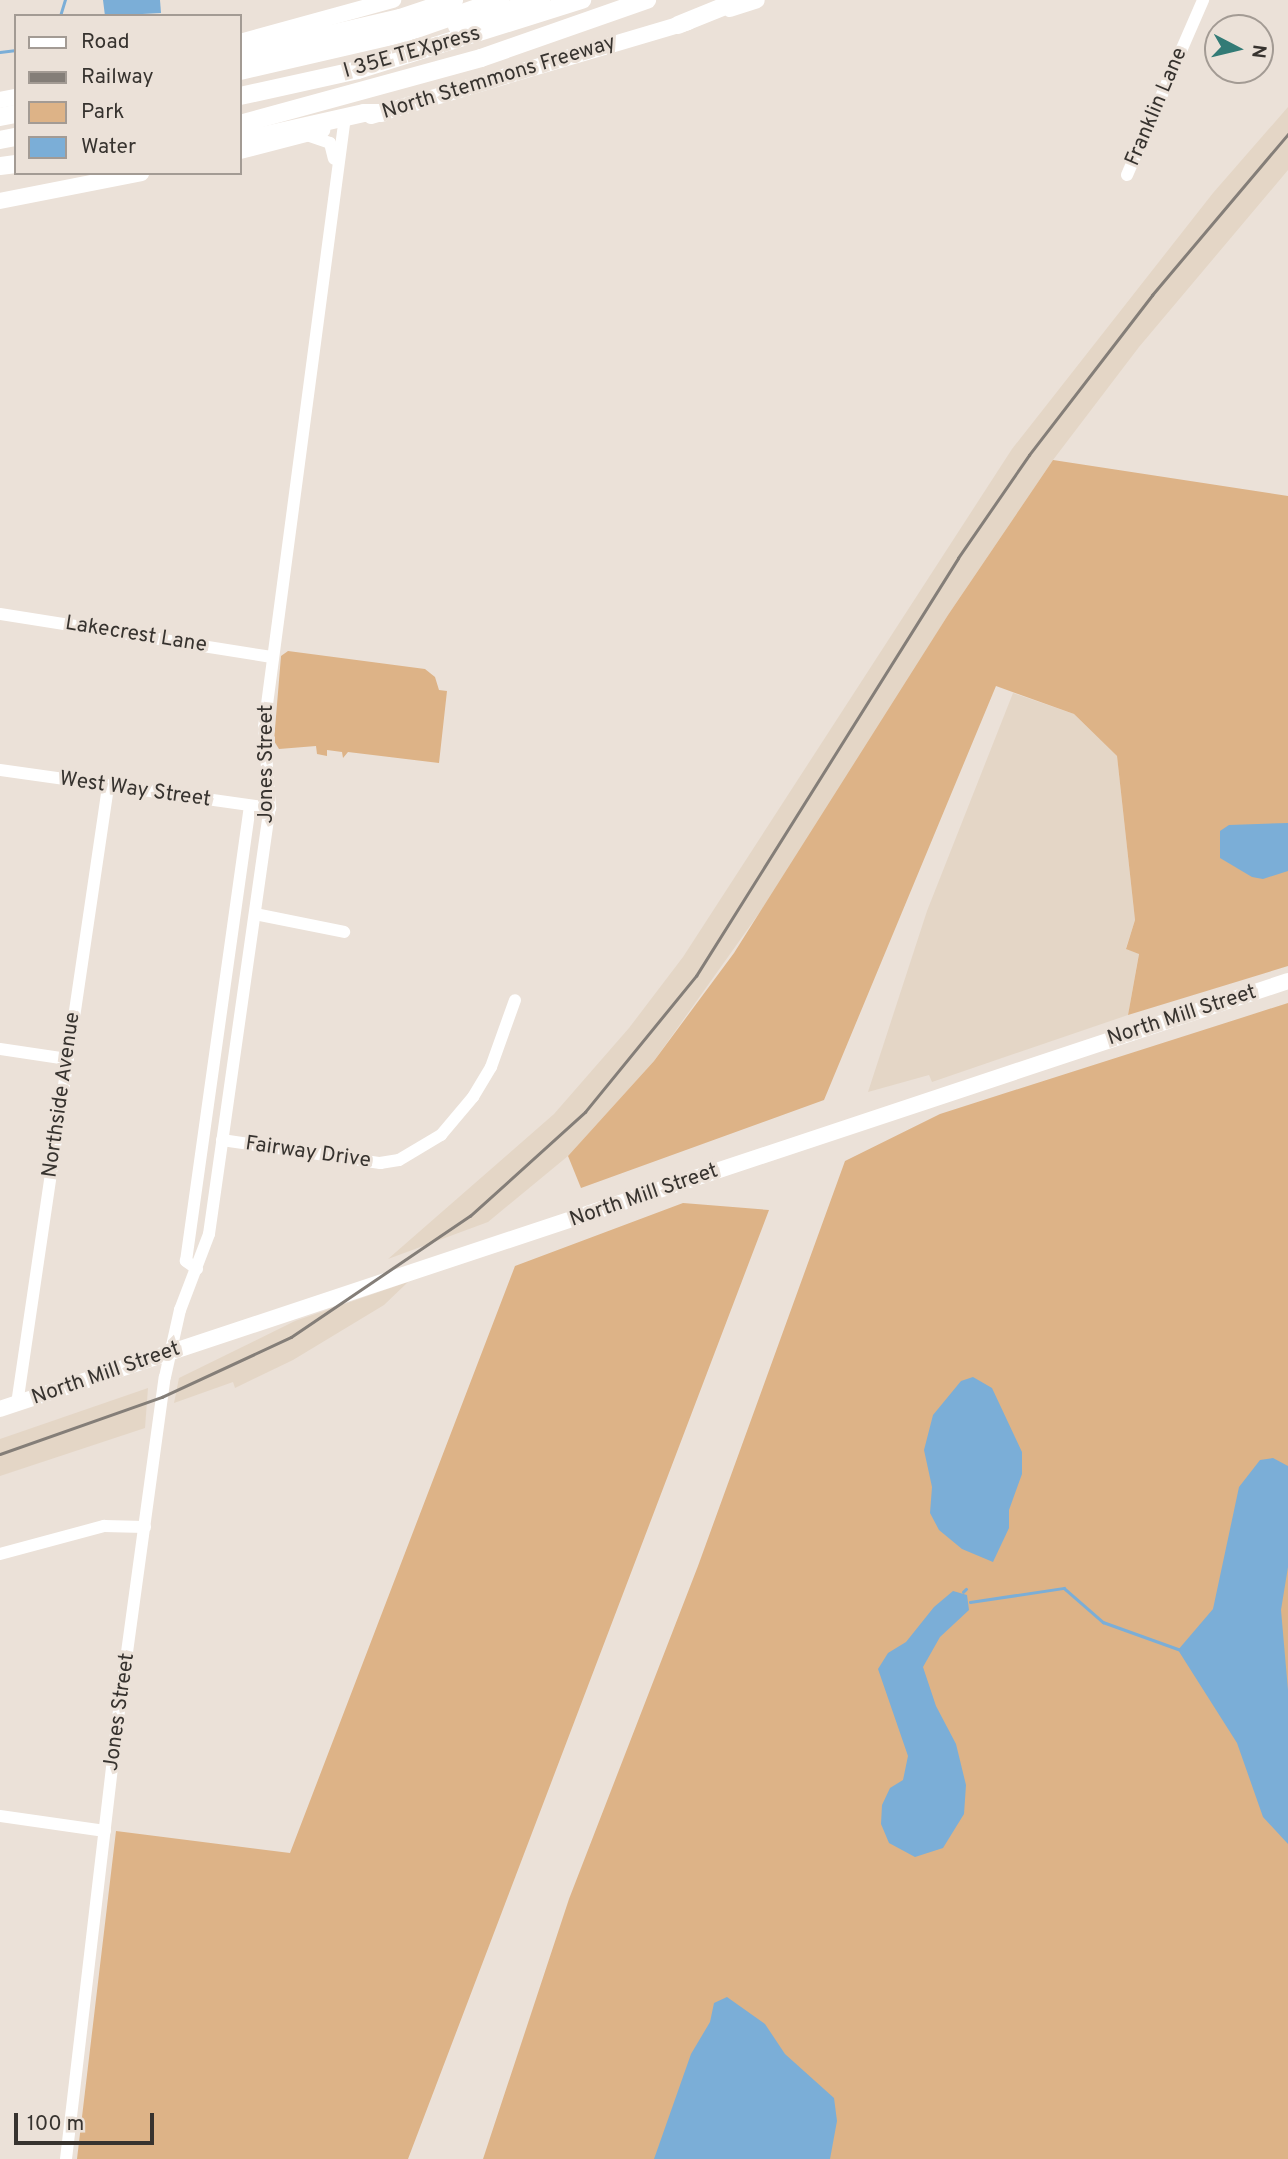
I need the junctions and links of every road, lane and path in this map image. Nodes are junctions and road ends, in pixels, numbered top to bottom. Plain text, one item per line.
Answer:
1 (454, 0) edge
2 (500, 0) edge
3 (541, 0) edge
4 (582, 0) edge
5 (647, 0) edge
6 (740, 0) edge
7 (757, 0) edge
8 (1203, 0) edge
9 (388, 1) edge
10 (350, 8) edge
11 (678, 25) junction
12 (405, 33) junction
13 (242, 41) edge
14 (242, 55) edge
15 (242, 71) edge
16 (242, 96) edge
17 (382, 113) junction
18 (242, 123) edge
19 (344, 124) junction
20 (307, 135) junction
21 (242, 141) edge
22 (242, 151) edge
23 (335, 174) junction
24 (131, 175) edge
25 (1127, 175) dead end
26 (0, 201) edge
27 (0, 614) edge
28 (272, 657) junction
29 (0, 770) edge
30 (108, 787) junction
31 (250, 806) junction
32 (270, 808) junction
33 (255, 914) junction
34 (344, 932) dead end
35 (1288, 981) edge
36 (515, 1000) dead end
37 (0, 1049) edge
38 (67, 1059) junction
39 (222, 1140) junction
40 (197, 1269) junction
41 (171, 1352) junction
42 (17, 1404) junction
43 (0, 1409) edge
44 (145, 1527) junction
45 (0, 1554) edge
46 (0, 1816) edge
47 (105, 1831) junction
48 (66, 2159) edge

1 - 14 highway
2 - 12 highway
3 - 12 highway
4 - 16 highway, I 35E TEXpress
5 - 18 highway, North Stemmons Freeway
6 - 11 highway
7 - 11 main road, North Stemmons Freeway
8 - 25 street, Franklin Lane
9 - 10 main road
10 - 13 main road
11 - 17 main road, North Stemmons Freeway
12 - 15 highway
17 - 19 main road, North Stemmons Freeway
17 - 21 highway
19 - 20 main road, North Stemmons Freeway
19 - 23 street, Jones Street
20 - 22 main road, North Stemmons Freeway
20 - 23 street, Jones Street
23 - 28 street, Jones Street
24 - 26 main road
27 - 28 street, Lakecrest Lane
28 - 32 street, Jones Street
29 - 30 street, West Way Street
30 - 31 street, West Way Street
30 - 38 street, Northside Avenue
31 - 32 street, West Way Street
31 - 40 street, Jones Street
32 - 33 street, Jones Street
33 - 34 street
33 - 39 street, Jones Street
35 - 41 main road, North Mill Street
36 - 39 street, Fairway Drive
37 - 38 street
38 - 42 street, Northside Avenue
39 - 40 street, Jones Street
40 - 41 street, Jones Street
41 - 42 main road, North Mill Street
41 - 44 street, Jones Street
42 - 43 main road, North Mill Street
44 - 45 street
44 - 47 street, Jones Street
46 - 47 street
47 - 48 street, Jones Street

